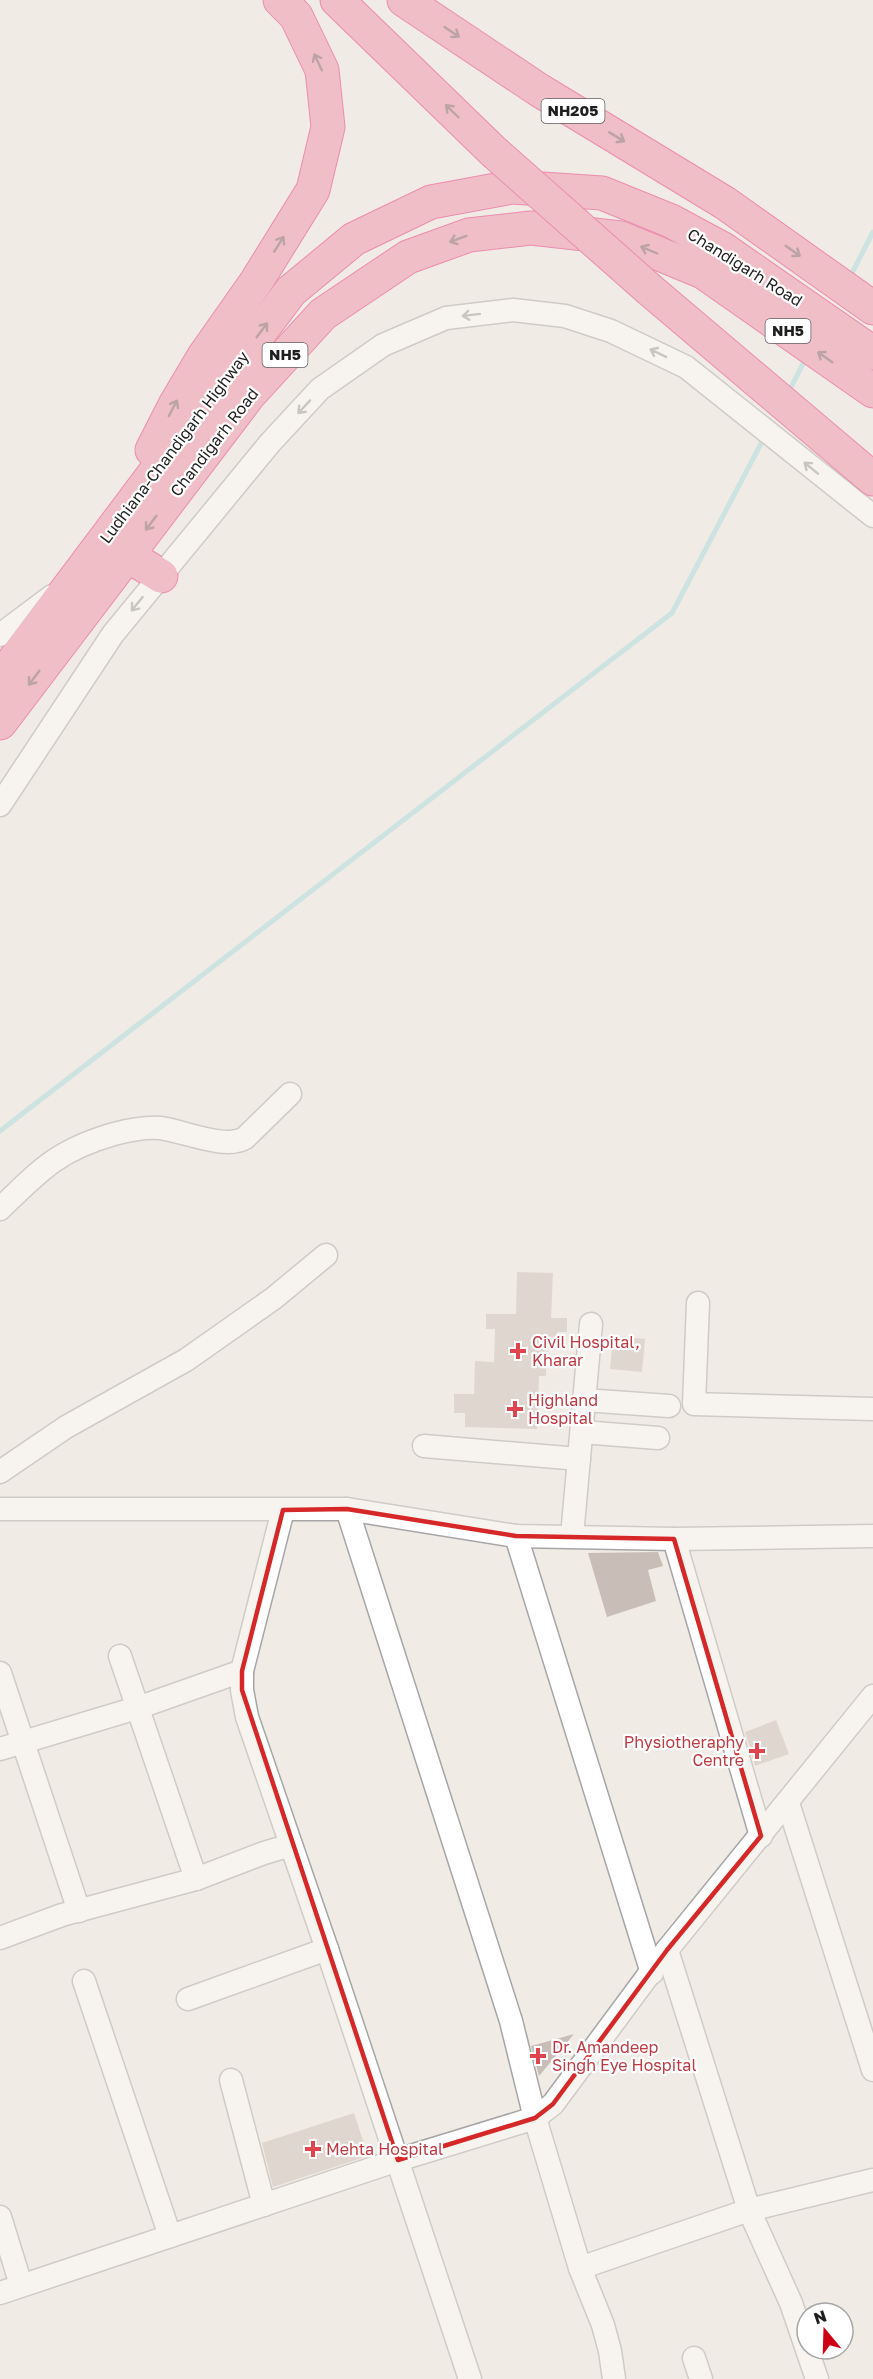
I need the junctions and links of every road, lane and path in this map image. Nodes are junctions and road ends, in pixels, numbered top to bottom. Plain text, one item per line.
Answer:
1 (280, 0) edge
2 (337, 0) edge
3 (404, 0) edge
4 (431, 202) joint
5 (742, 215) junction
6 (714, 256) junction
7 (873, 308) edge
8 (873, 352) edge
9 (757, 381) junction
10 (873, 391) edge
11 (873, 454) edge
12 (133, 500) junction
13 (868, 500) edge
14 (127, 555) junction
15 (161, 576) junction
16 (72, 581) junction
17 (0, 634) edge
18 (0, 679) edge
19 (0, 723) edge
20 (0, 805) edge
21 (290, 1094) dead end
22 (0, 1209) edge
23 (326, 1256) dead end
24 (698, 1303) dead end
25 (591, 1324) dead end
26 (584, 1400) junction
27 (669, 1406) dead end
28 (873, 1409) edge
29 (582, 1432) junction
30 (658, 1438) dead end
31 (424, 1446) dead end
32 (579, 1459) junction
33 (0, 1472) edge
34 (4, 1509) edge
35 (347, 1509) junction
36 (283, 1510) junction
37 (516, 1536) junction
38 (572, 1536) junction
39 (873, 1536) edge
40 (674, 1539) junction
41 (120, 1656) dead end
42 (242, 1671) junction
43 (0, 1673) edge
44 (873, 1696) edge
45 (140, 1707) junction
46 (23, 1742) junction
47 (0, 1749) edge
48 (788, 1803) junction
49 (761, 1836) junction
50 (291, 1845) junction
51 (196, 1879) junction
52 (80, 1911) junction
53 (0, 1938) edge
54 (327, 1949) junction
55 (668, 1950) junction
56 (652, 1973) junction
57 (84, 1981) dead end
58 (188, 1999) dead end
59 (873, 2070) edge
60 (231, 2080) dead end
61 (535, 2118) junction
62 (398, 2160) junction
63 (873, 2180) edge
64 (264, 2205) junction
65 (749, 2210) junction
66 (0, 2217) edge
67 (170, 2236) junction
68 (580, 2268) junction
69 (21, 2285) junction
70 (0, 2293) edge
71 (470, 2379) edge
72 (614, 2379) edge
73 (818, 2379) edge

12 -> 1 highway
9 -> 2 highway, bridge
3 -> 5 highway, NH205
4 - 6 highway, Chandigarh Road / NH5
12 -> 4 highway, Ludhiana-Chandigarh Highway / NH5
5 - 6 highway
5 -> 7 highway, NH205
6 - 8 highway, Chandigarh Road / NH5
10 -> 6 highway, Chandigarh Road / NH5
6 -> 14 highway, Chandigarh Road / NH5
9 - 11 highway
9 - 13 highway
12 - 16 highway, Ludhiana-Chandigarh Highway / NH5
13 -> 15 street
14 - 15 highway
14 -> 19 highway, Chandigarh Road / NH5
15 -> 20 street
16 - 17 street
16 - 18 highway, Ludhiana-Chandigarh Highway / NH5
21 - 22 street
23 - 33 street
24 - 28 street
25 - 26 street
26 - 27 street
26 - 29 street
29 - 30 street
29 - 32 street
31 - 32 street
32 - 38 street
33 - 34 street
34 - 36 street
35 - 36 street
35 - 37 street
35 - 61 street
36 - 42 street
37 - 38 street
37 - 56 street
38 - 40 street
39 - 40 street
40 - 49 street
41 - 45 street
42 - 45 street
42 - 50 street
43 - 46 street
44 - 48 street
45 - 46 street
45 - 51 street
46 - 47 street
46 - 52 street
48 - 49 street
48 - 59 street
49 - 55 street
50 - 51 street
50 - 54 street
51 - 52 street
52 - 53 street
54 - 58 street
54 - 62 street
55 - 56 street
55 - 65 street
56 - 61 street
57 - 67 street
60 - 64 street
61 - 62 street
61 - 68 street
62 - 64 street
62 - 71 street
63 - 65 street
64 - 67 street
65 - 68 street
65 - 73 street
66 - 69 street
67 - 69 street
68 - 72 street
69 - 70 street

